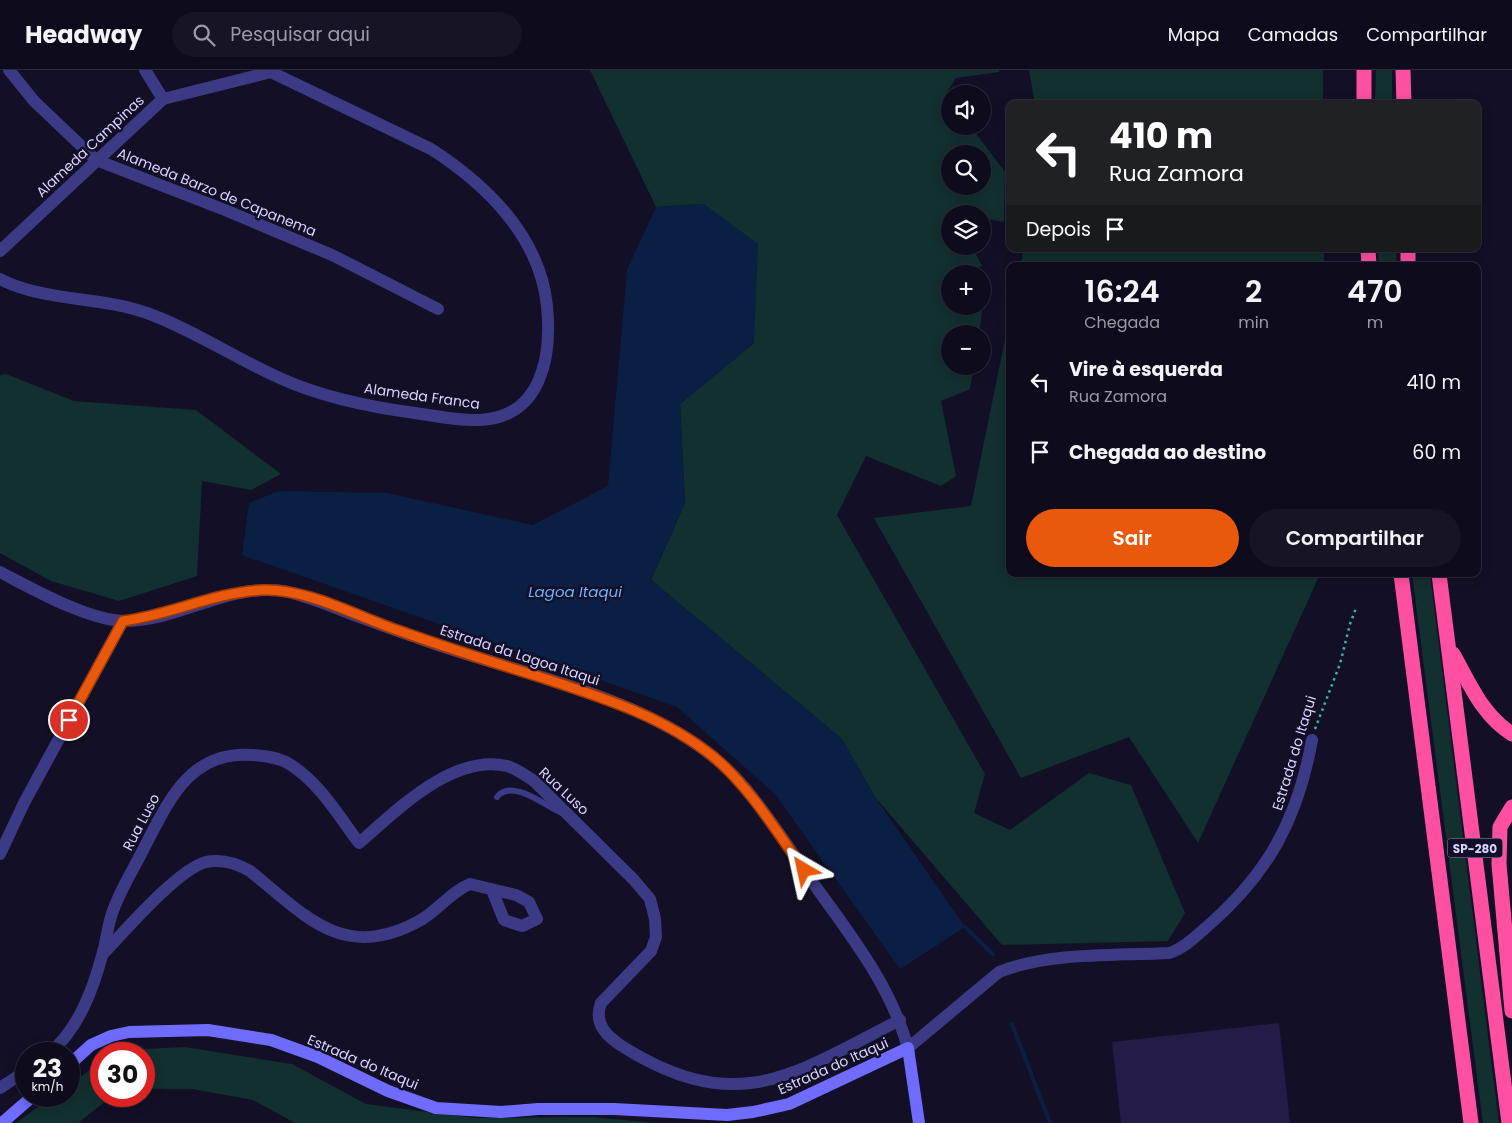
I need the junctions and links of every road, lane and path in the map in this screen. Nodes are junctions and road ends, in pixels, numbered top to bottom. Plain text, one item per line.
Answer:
1 (9, 70) edge
2 (145, 70) edge
3 (1364, 70) edge
4 (1404, 70) edge
5 (272, 71) edge
6 (163, 99) junction
7 (1364, 100) edge
8 (1404, 100) edge
9 (96, 160) junction
10 (0, 251) edge
11 (0, 280) edge
12 (0, 289) edge
13 (22, 289) junction
14 (438, 309) dead end
15 (0, 572) edge
16 (1401, 577) edge
17 (1439, 577) edge
18 (1356, 608) dead end
19 (123, 621) junction
20 (1449, 647) junction
21 (1512, 734) edge
22 (1312, 740) joint
23 (497, 797) dead end
24 (1512, 807) edge
25 (571, 816) junction
26 (0, 854) edge
27 (492, 890) dead end
28 (102, 954) junction
29 (1512, 1011) edge
30 (900, 1020) junction
31 (63, 1042) edge
32 (908, 1048) junction
33 (80, 1055) edge
34 (15, 1078) edge
35 (0, 1088) edge
36 (20, 1107) edge
37 (2, 1123) edge
38 (919, 1123) edge
39 (1471, 1123) edge
40 (1509, 1123) edge

1 - 9 street, Alameda Barzo de Capanema
2 - 6 street
3 - 7 highway
4 - 8 highway
5 - 6 street, Alameda Campinas
5 - 13 street, Alameda Franca
6 - 9 street, Alameda Campinas
9 - 10 street, Alameda Campinas
9 - 14 street, Alameda Barzo de Capanema
11 - 13 street, Alameda Franca
12 - 13 street
15 - 19 street, Estrada da Lagoa Itaqui
16 - 39 highway, SP-280
17 - 20 highway, SP-280
18 - 22 path, Estrada do Itaqui
19 - 26 street
19 - 30 street, Estrada da Lagoa Itaqui
20 - 21 highway
20 - 40 highway, SP-280
22 - 32 street, Estrada do Itaqui
23 - 25 lane
24 - 29 highway
25 - 28 street, Rua Luso
25 - 30 street, Rua Luso
27 - 28 street
28 - 31 street
30 - 32 street, Estrada da Lagoa Itaqui
32 - 33 street, Estrada do Itaqui
32 - 38 street
34 - 35 street
36 - 37 street

